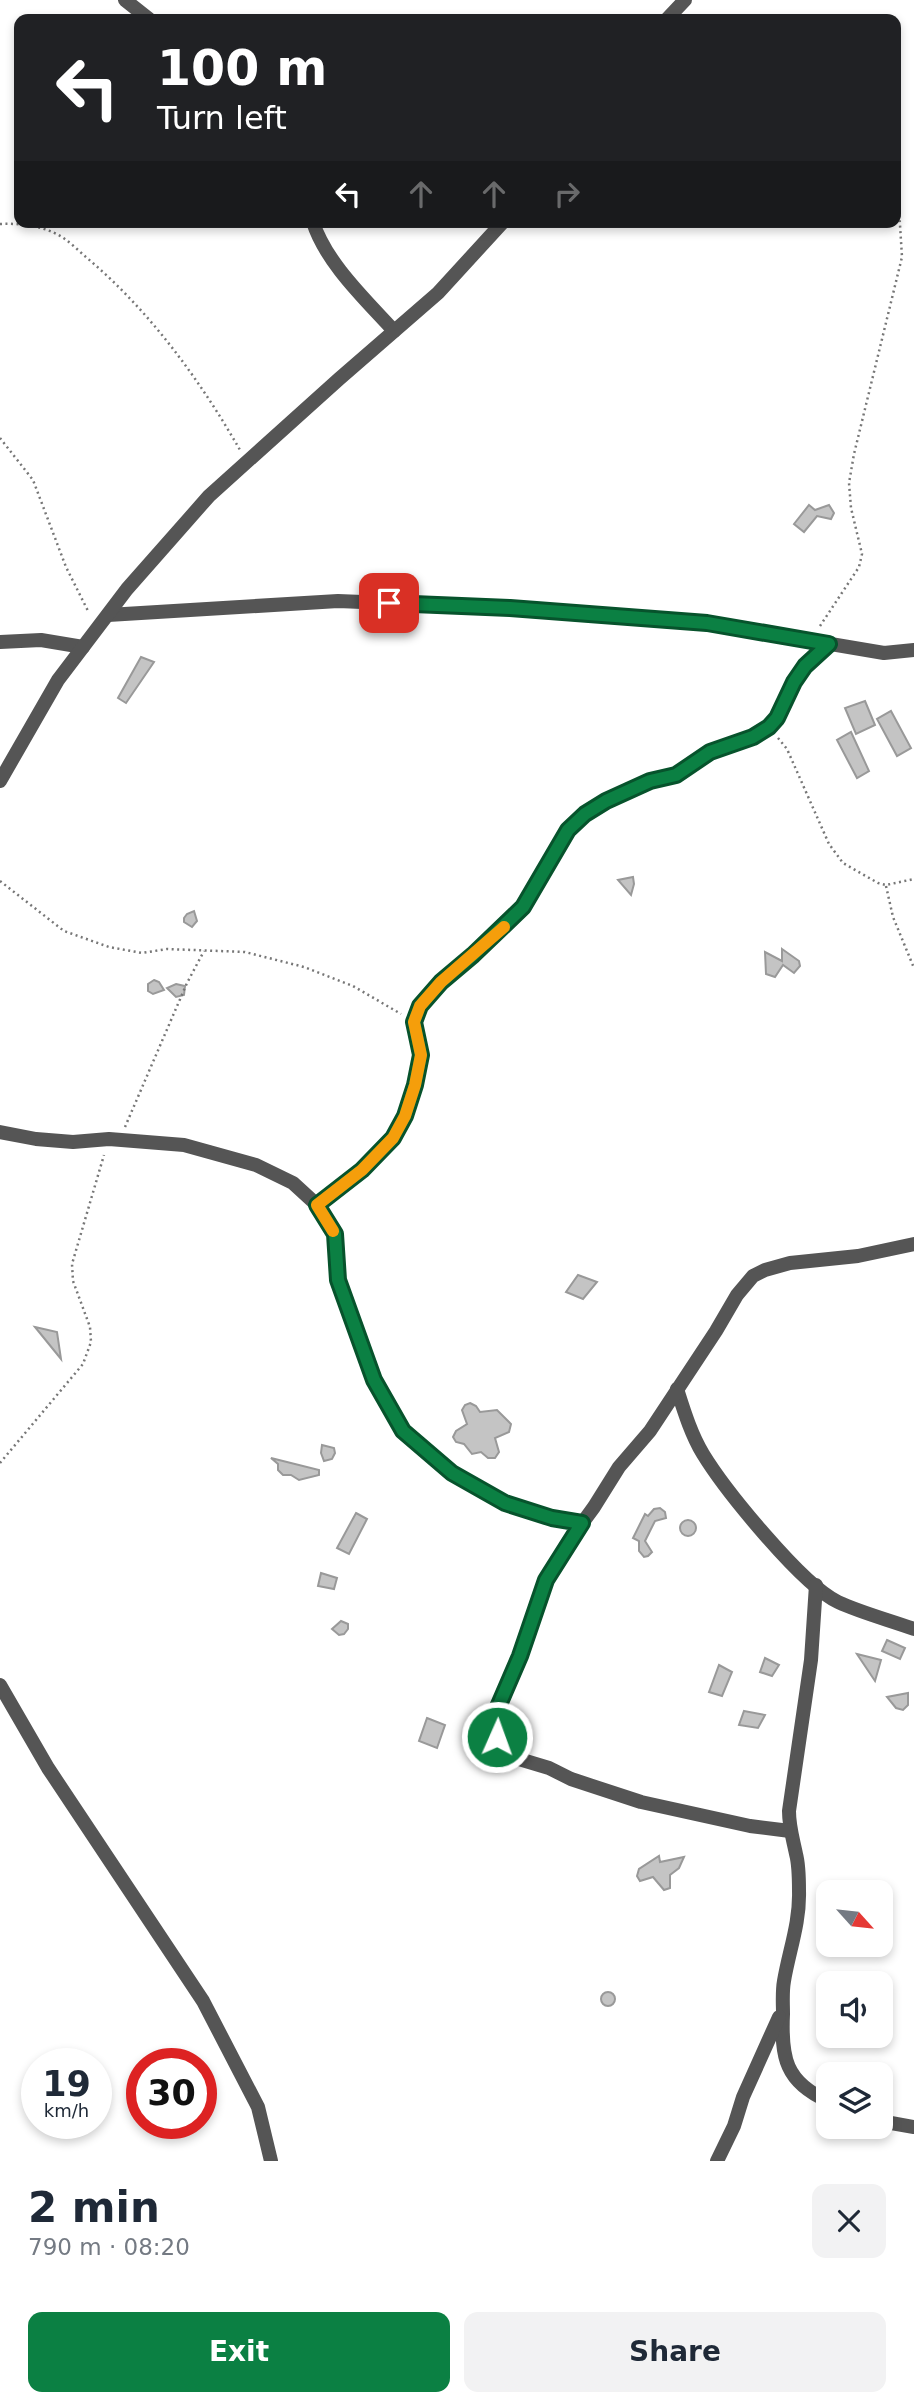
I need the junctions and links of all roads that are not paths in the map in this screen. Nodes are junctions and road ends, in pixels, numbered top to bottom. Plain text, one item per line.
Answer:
1 (125, 0) edge
2 (685, 0) edge
3 (143, 14) edge
4 (672, 14) edge
5 (316, 228) edge
6 (497, 228) edge
7 (394, 331) junction
8 (108, 615) junction
9 (0, 642) edge
10 (829, 644) junction
11 (83, 647) junction
12 (914, 650) edge
13 (0, 781) edge
14 (0, 1132) edge
15 (317, 1205) junction
16 (914, 1244) edge
17 (677, 1389) junction
18 (582, 1523) junction
19 (816, 1585) junction
20 (914, 1629) edge
21 (0, 1685) edge
22 (790, 1831) junction
23 (783, 2009) junction
24 (816, 2096) edge
25 (893, 2124) edge
26 (914, 2127) edge
27 (271, 2161) edge
28 (717, 2161) edge

1 - 3 street
2 - 4 street
5 - 7 street
6 - 7 street
7 - 8 street
8 - 10 street
8 - 11 street
9 - 11 street
10 - 12 street
10 - 15 street
11 - 13 street
14 - 15 street
15 - 18 street
16 - 17 street
17 - 18 street
17 - 19 street
18 - 22 street
19 - 20 street
19 - 22 street
21 - 27 street
22 - 23 street
23 - 24 street
23 - 28 street
25 - 26 street

